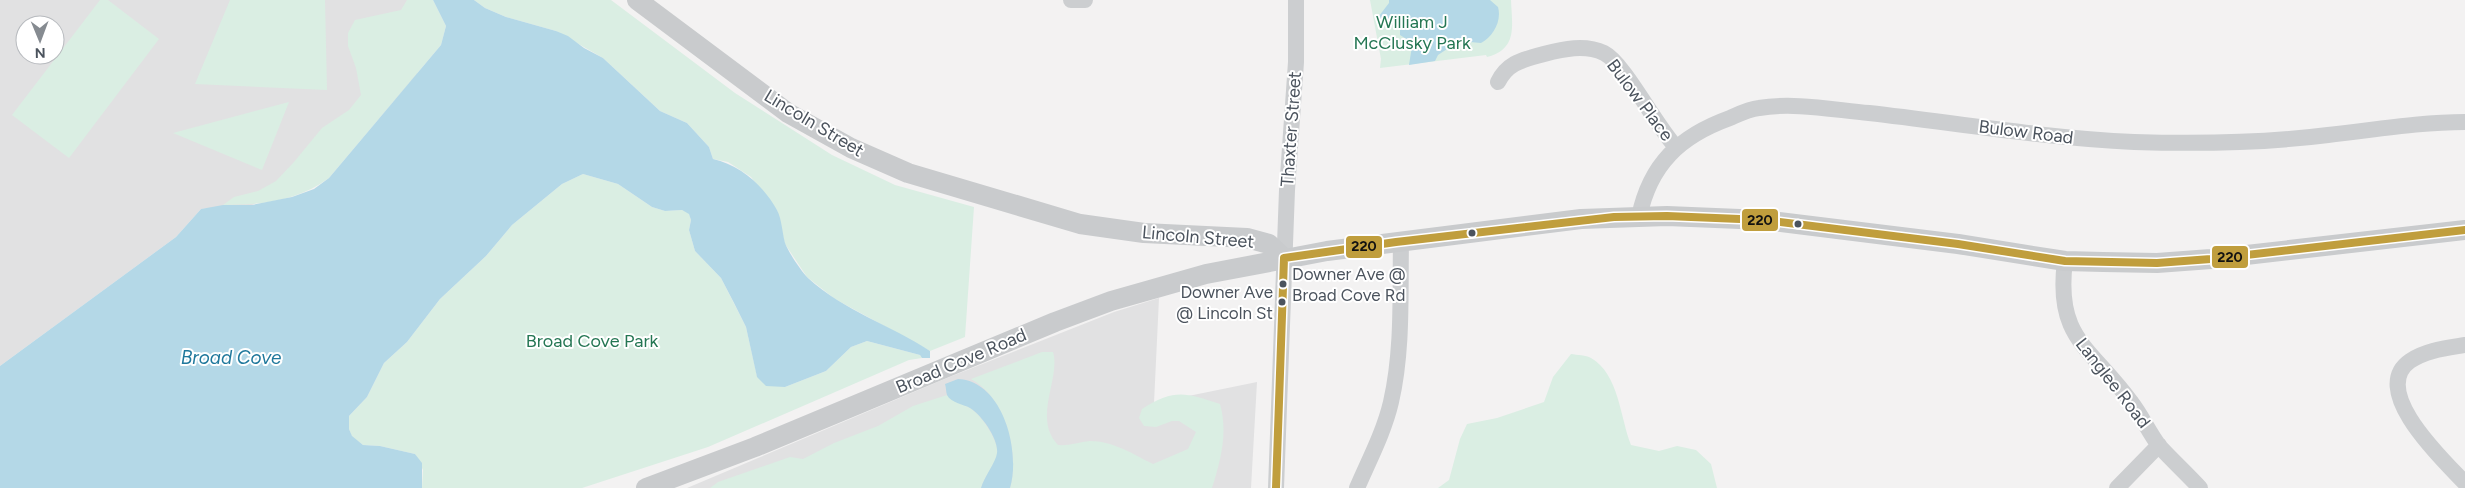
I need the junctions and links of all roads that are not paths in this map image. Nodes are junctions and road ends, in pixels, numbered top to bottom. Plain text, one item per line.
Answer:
1 (637, 0) edge
2 (1071, 0) edge
3 (1086, 0) edge
4 (1296, 0) edge
5 (1498, 82) dead end
6 (2465, 122) edge
7 (1676, 147) junction
8 (1639, 217) junction
9 (2465, 230) edge
10 (1401, 241) junction
11 (1284, 258) junction
12 (2065, 261) junction
13 (2465, 345) edge
14 (2159, 445) junction
15 (2465, 483) edge
16 (646, 488) edge
17 (1276, 488) edge
18 (1358, 488) edge
19 (2117, 488) edge
20 (2200, 488) edge

1 - 11 main road, Lincoln Street
2 - 3 street
4 - 11 street, Thaxter Street
5 - 7 street, Bulow Place
6 - 7 street, Bulow Road
7 - 8 street, Bulow Road
8 - 10 main road
8 - 12 main road
9 - 12 main road
10 - 11 main road
10 - 18 street
11 - 16 main road, Broad Cove Road
11 - 17 street, Thaxter Street
12 - 14 street, Langlee Road
13 - 15 street
14 - 19 street
14 - 20 street, Langlee Road

